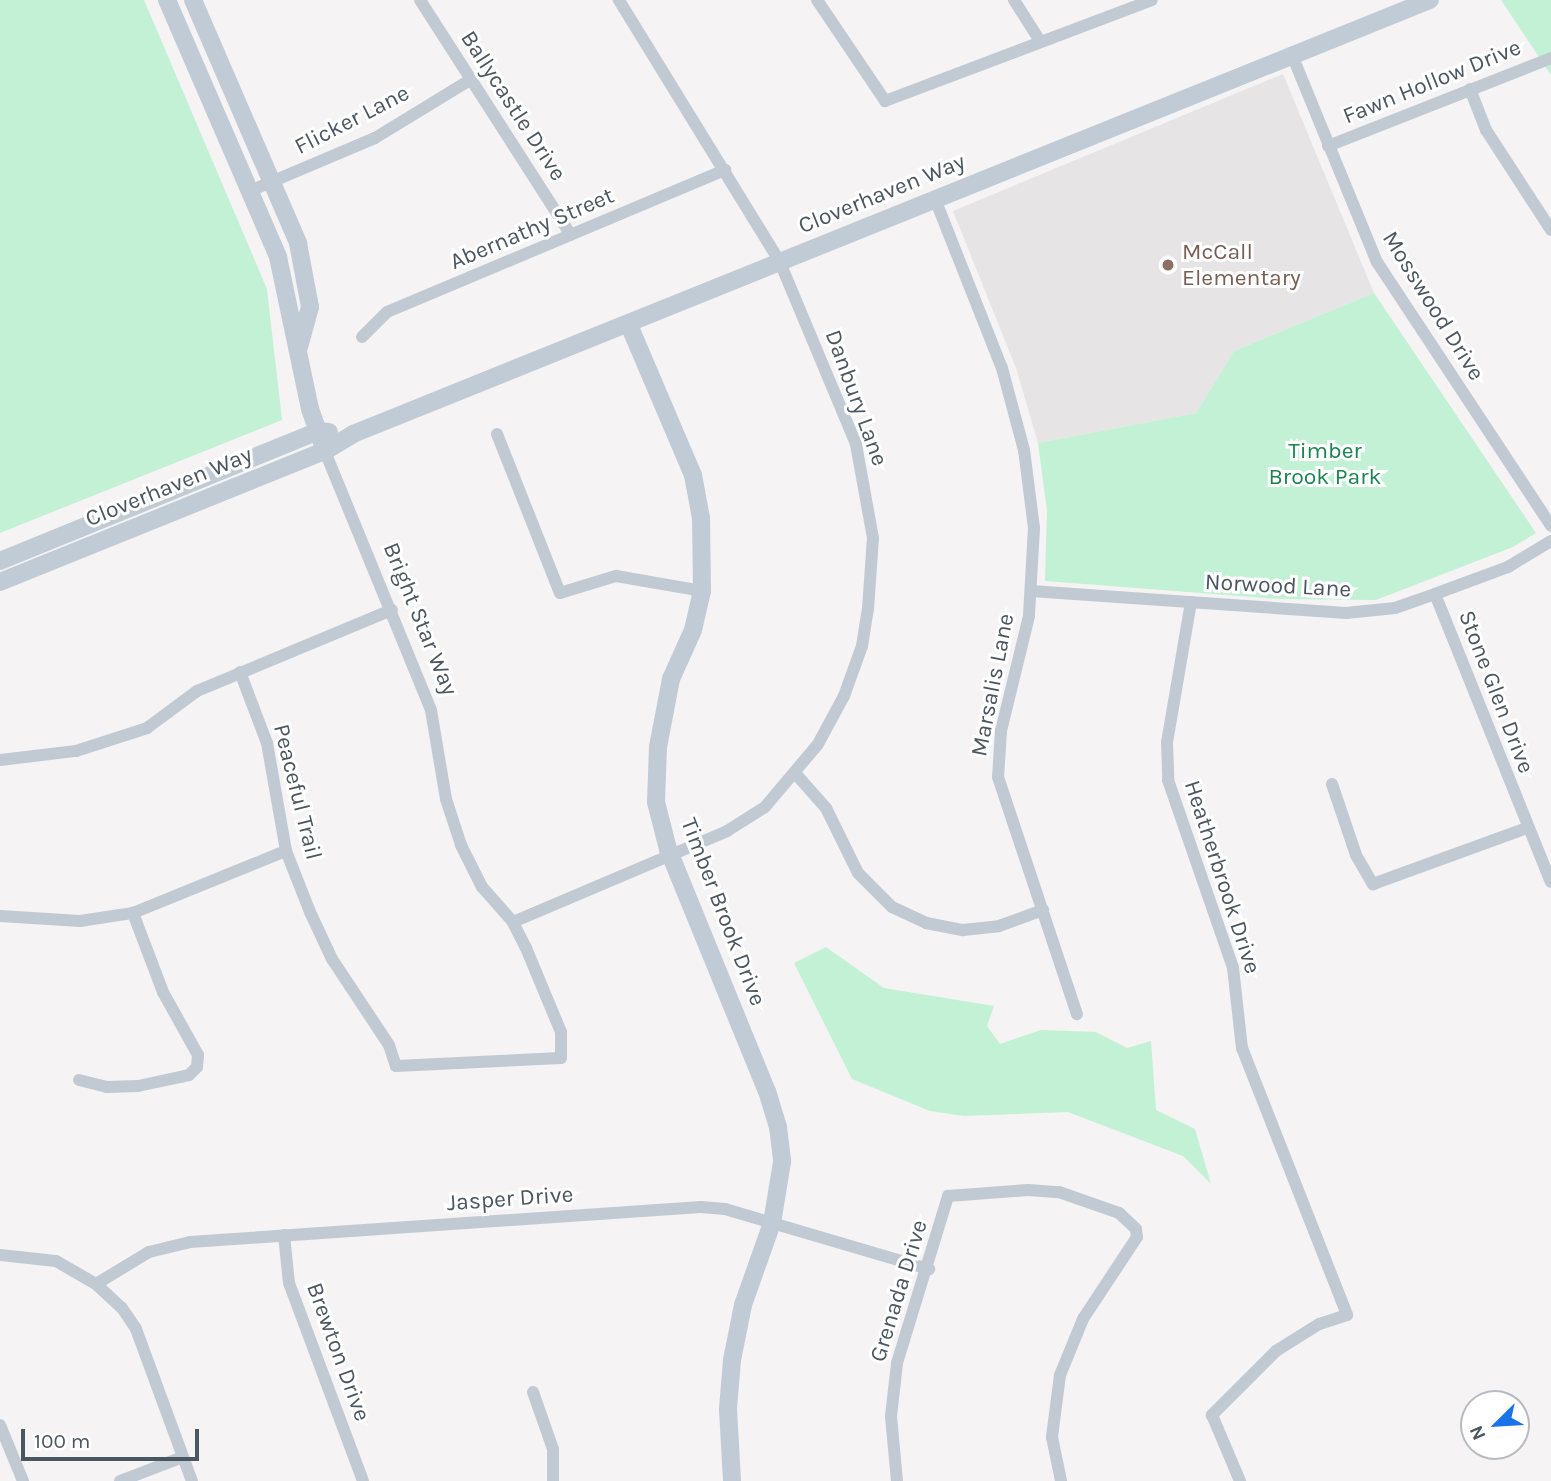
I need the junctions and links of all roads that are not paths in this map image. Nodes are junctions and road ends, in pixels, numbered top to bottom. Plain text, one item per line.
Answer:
1 (167, 0) edge
2 (193, 0) edge
3 (420, 0) edge
4 (619, 0) edge
5 (817, 0) edge
6 (1014, 0) edge
7 (1152, 0) edge
8 (1430, 0) edge
9 (1398, 6) edge
10 (1040, 41) junction
11 (1292, 55) junction
12 (1551, 58) edge
13 (470, 80) junction
14 (1470, 89) junction
15 (1328, 146) junction
16 (725, 170) junction
17 (275, 181) junction
18 (250, 191) junction
19 (934, 200) junction
20 (1551, 230) edge
21 (571, 235) junction
22 (780, 262) junction
23 (629, 325) junction
24 (362, 337) dead end
25 (299, 347) junction
26 (318, 431) junction
27 (353, 434) junction
28 (497, 434) dead end
29 (325, 451) junction
30 (1551, 526) edge
31 (1551, 541) edge
32 (0, 561) edge
33 (0, 582) edge
34 (702, 591) junction
35 (1031, 591) junction
36 (1435, 594) junction
37 (1191, 602) junction
38 (392, 610) junction
39 (240, 672) junction
40 (0, 760) edge
41 (795, 773) junction
42 (1332, 784) dead end
43 (1527, 828) junction
44 (286, 851) junction
45 (670, 853) junction
46 (1551, 882) edge
47 (1043, 910) junction
48 (133, 913) junction
49 (0, 916) edge
50 (513, 922) junction
51 (1077, 1014) dead end
52 (561, 1058) joint
53 (79, 1080) dead end
54 (772, 1223) junction
55 (284, 1235) junction
56 (0, 1255) edge
57 (929, 1269) junction
58 (96, 1284) junction
59 (533, 1392) dead end
60 (0, 1425) edge
61 (183, 1457) junction
62 (23, 1481) edge
63 (120, 1481) edge
64 (192, 1481) edge
65 (363, 1481) edge
66 (554, 1481) edge
67 (732, 1481) edge
68 (897, 1481) edge
69 (1061, 1481) edge
70 (1240, 1481) edge

1 - 18 street, Bright Star Way
2 - 17 street, Bright Star Way
3 - 13 street, Ballycastle Drive
4 - 16 street, Danbury Lane
5 - 10 street
6 - 10 street
7 - 10 street
8 - 9 street, Cloverhaven Way
9 - 11 street, Cloverhaven Way
11 - 15 street, Mosswood Drive
11 - 19 street, Cloverhaven Way
12 - 14 street, Fawn Hollow Drive
13 - 17 street, Flicker Lane
13 - 21 street, Ballycastle Drive
14 - 15 street, Fawn Hollow Drive
14 - 20 street
15 - 30 street, Mosswood Drive
16 - 21 street, Abernathy Street
16 - 22 street, Danbury Lane
17 - 18 street, Flicker Lane
17 - 25 street, Bright Star Way
18 - 25 street, Bright Star Way
19 - 22 street, Cloverhaven Way
19 - 35 street, Marsalis Lane
21 - 24 street, Abernathy Street
22 - 23 street, Cloverhaven Way
22 - 41 street, Danbury Lane
23 - 27 street, Cloverhaven Way
23 - 34 street, Timber Brook Drive
25 - 26 street, Bright Star Way
26 - 27 street, Cloverhaven Way
26 - 29 street, Bright Star Way
26 - 32 street, Cloverhaven Way
27 - 29 street, Cloverhaven Way
28 - 34 street
29 - 33 street, Cloverhaven Way
29 - 38 street, Bright Star Way
31 - 36 street, Norwood Lane
34 - 45 street, Timber Brook Drive
35 - 37 street, Norwood Lane
35 - 47 street, Marsalis Lane
36 - 37 street, Norwood Lane
36 - 43 street, Stone Glen Drive
37 - 70 street, Heatherbrook Drive
38 - 39 street
38 - 50 street, Bright Star Way
39 - 40 street
39 - 44 street, Peaceful Trail
41 - 45 street, Danbury Lane
41 - 47 street
42 - 43 street
43 - 46 street, Stone Glen Drive
44 - 48 street
44 - 52 street, Peaceful Trail
45 - 50 street, Danbury Lane
45 - 54 street, Timber Brook Drive
47 - 51 street, Marsalis Lane
48 - 49 street
48 - 53 street
50 - 52 street, Bright Star Way
54 - 55 street, Jasper Drive
54 - 57 street, Jasper Drive
54 - 67 street, Timber Brook Drive
55 - 58 street, Jasper Drive
55 - 65 street, Brewton Drive
56 - 58 street
57 - 68 street, Grenada Drive
57 - 69 street, Grenada Drive
58 - 61 street
59 - 66 street
60 - 62 street
61 - 63 street
61 - 64 street

